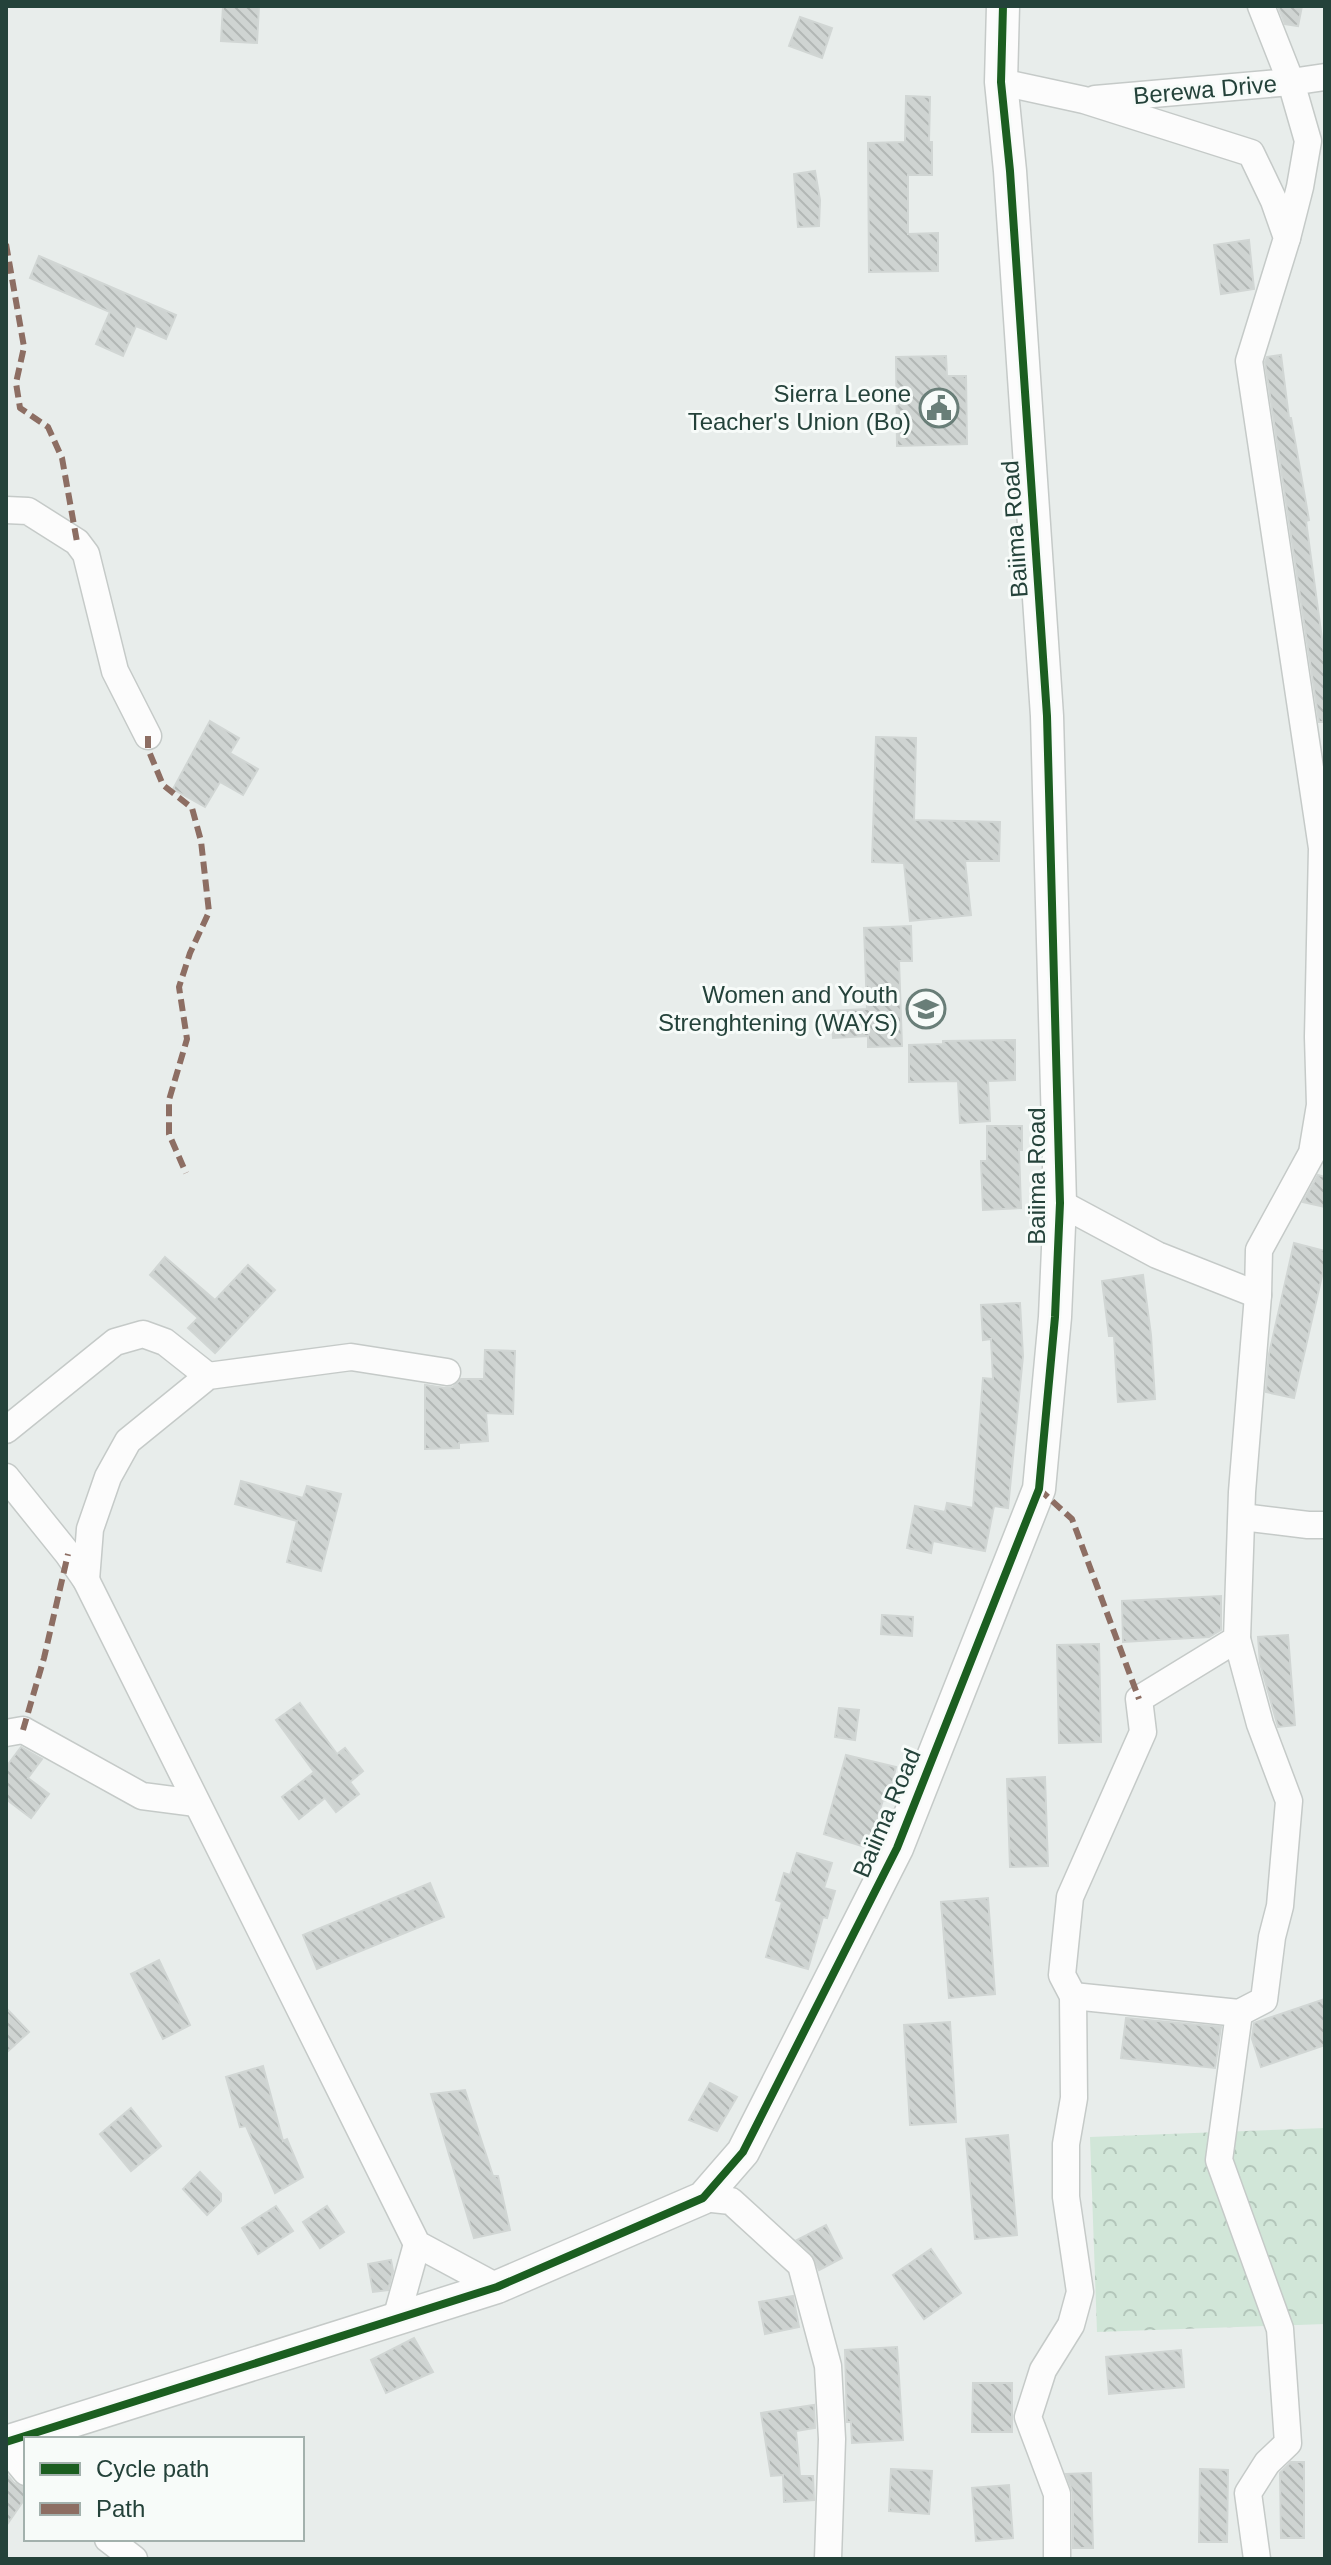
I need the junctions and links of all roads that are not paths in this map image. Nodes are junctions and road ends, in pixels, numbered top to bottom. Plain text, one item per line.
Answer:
1 (1003, 6) edge
2 (1261, 6) edge
3 (1325, 77) edge
4 (1001, 82) junction
5 (1291, 82) junction
6 (1084, 100) junction
7 (1287, 238) junction
8 (6, 510) edge
9 (148, 736) dead end
10 (1319, 1148) edge
11 (1060, 1203) junction
12 (1258, 1295) junction
13 (447, 1372) dead end
14 (208, 1376) junction
15 (6, 1430) edge
16 (6, 1477) edge
17 (1242, 1517) junction
18 (1325, 1525) edge
19 (86, 1580) junction
20 (1237, 1639) junction
21 (6, 1733) edge
22 (196, 1803) junction
23 (1073, 1996) junction
24 (1239, 2013) junction
25 (703, 2198) junction
26 (417, 2244) junction
27 (497, 2287) junction
28 (396, 2319) junction
29 (31, 2437) edge
30 (6, 2445) edge
31 (24, 2469) edge
32 (111, 2541) edge
33 (134, 2559) edge
34 (828, 2559) edge
35 (1057, 2559) edge
36 (1257, 2559) edge

1 - 4 street, Baiima Road
2 - 5 street
3 - 5 street, Berewa Drive
4 - 6 street
4 - 11 street, Baiima Road
5 - 6 street, Berewa Drive
5 - 7 street
6 - 7 street
7 - 10 street
8 - 9 street
10 - 12 street
11 - 12 street
11 - 25 street, Baiima Road
12 - 17 street
13 - 14 street
14 - 15 street
14 - 19 street
16 - 19 street
17 - 18 street
17 - 20 street
19 - 22 street
20 - 23 street
20 - 24 street
21 - 22 street
22 - 26 street
23 - 24 street
23 - 35 street
24 - 36 street
25 - 27 street, Baiima Road
25 - 34 street
26 - 27 street
26 - 28 street
27 - 28 street, Baiima Road
28 - 29 street, Baiima Road
30 - 31 street
32 - 33 street

